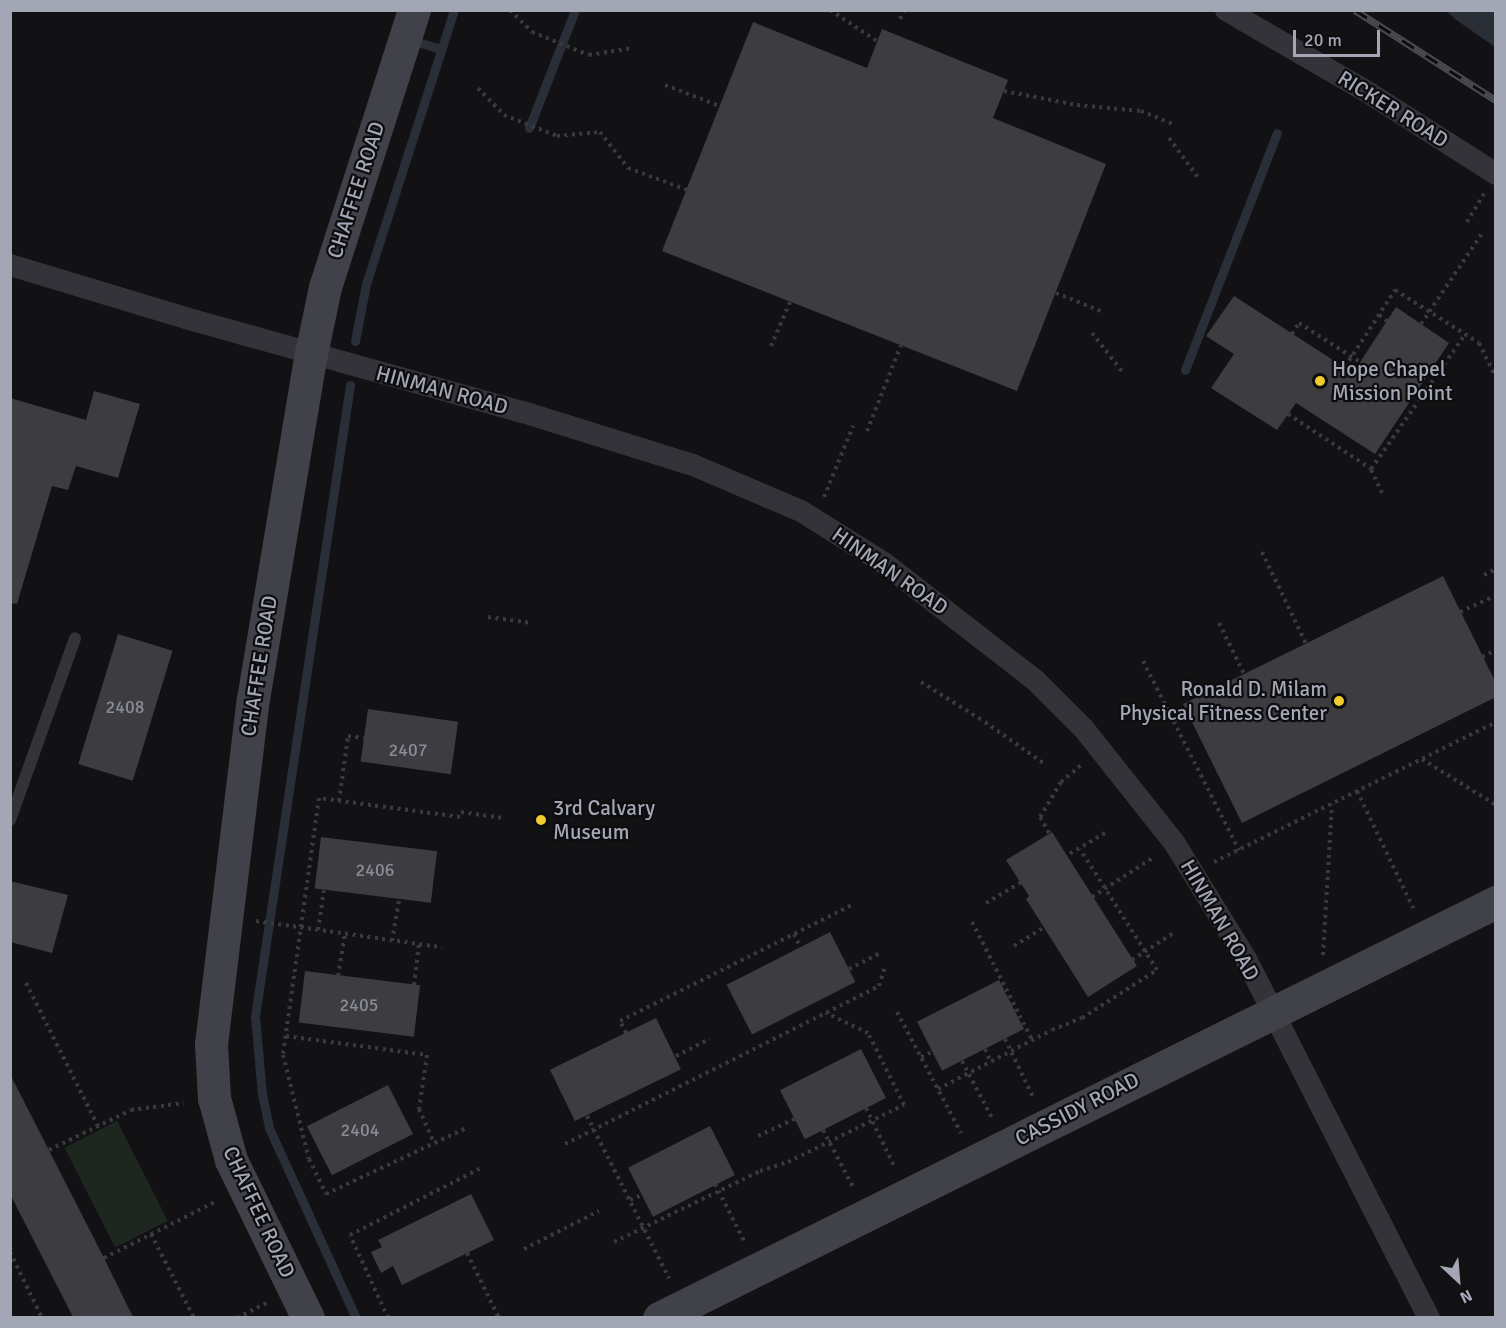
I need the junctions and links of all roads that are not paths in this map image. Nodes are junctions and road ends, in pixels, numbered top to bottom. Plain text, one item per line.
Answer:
1 (414, 10) edge
2 (1226, 10) edge
3 (1496, 174) edge
4 (10, 265) edge
5 (311, 354) junction
6 (75, 638) dead end
7 (10, 820) edge
8 (1496, 902) edge
9 (1272, 1013) junction
10 (671, 1312) edge
11 (308, 1317) edge
12 (1428, 1317) edge

1 - 5 street, CHAFFEE ROAD
2 - 3 street, RICKER ROAD
4 - 5 street, HINMAN ROAD
5 - 9 street, HINMAN ROAD
5 - 11 street, CHAFFEE ROAD
6 - 7 lane
8 - 9 street, CASSIDY ROAD
9 - 10 street, CASSIDY ROAD
9 - 12 street, HINMAN ROAD

